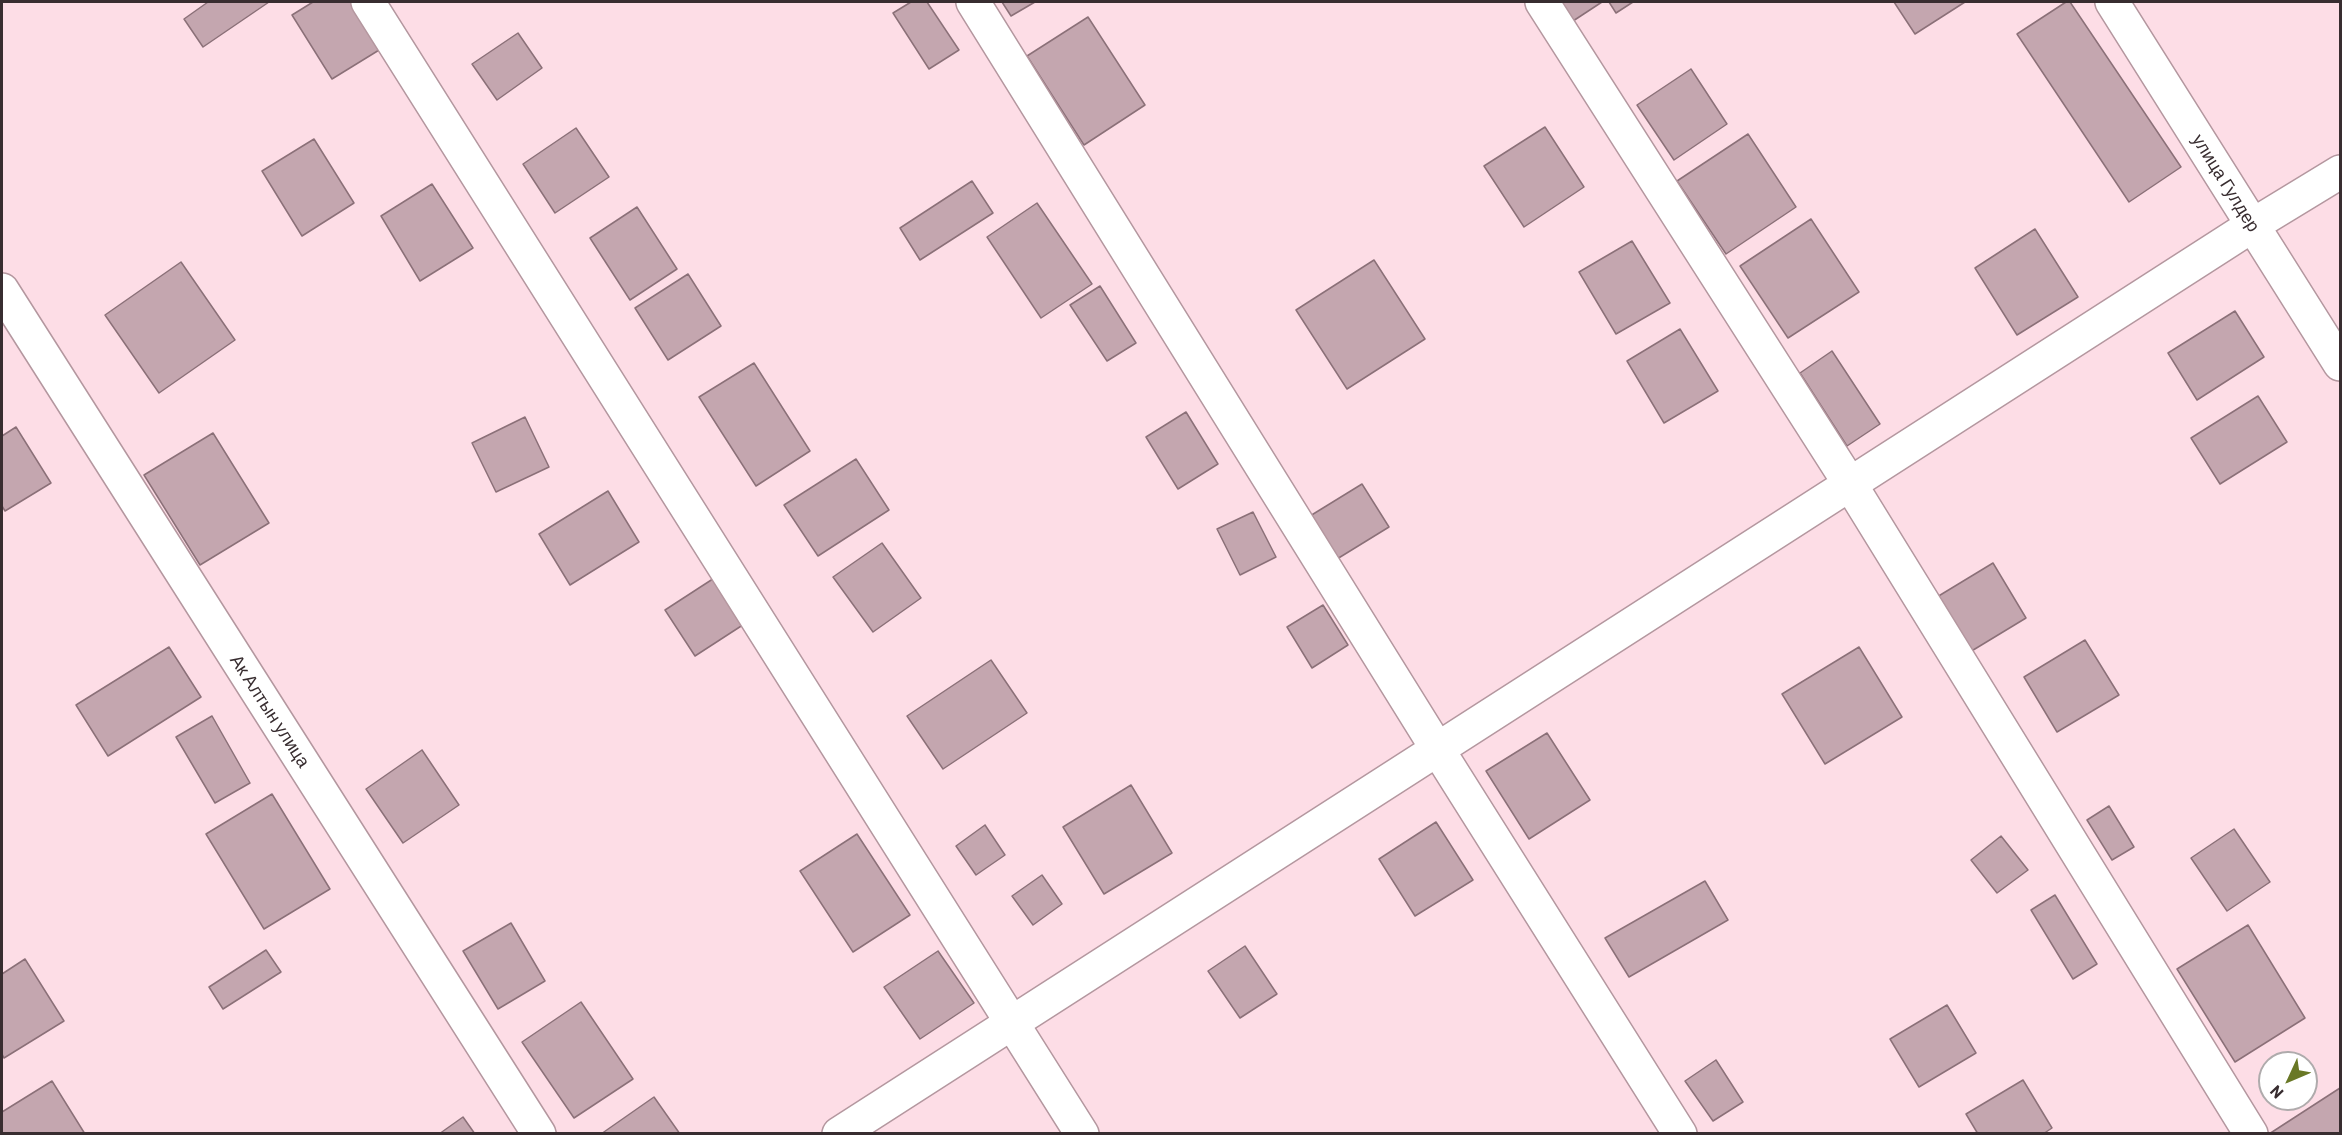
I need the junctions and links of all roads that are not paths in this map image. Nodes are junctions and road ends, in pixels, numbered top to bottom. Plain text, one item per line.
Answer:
1 (368, 2) edge
2 (973, 2) edge
3 (1542, 2) edge
4 (2112, 2) edge
5 (2340, 172) edge
6 (2253, 225) junction
7 (2, 290) edge
8 (2340, 364) edge
9 (1850, 484) junction
10 (1438, 750) junction
11 (1011, 1022) junction
12 (538, 1134) edge
13 (839, 1134) edge
14 (1082, 1134) edge
15 (1680, 1134) edge
16 (2251, 1134) edge

1 - 11 street
2 - 10 street
3 - 9 street
4 - 6 street, улица Гулдер
5 - 6 street
6 - 8 street, улица Гулдер
6 - 9 street
7 - 12 street, Ак Алтын улица
9 - 10 street
9 - 16 street
10 - 11 street
10 - 15 street
11 - 13 street
11 - 14 street

